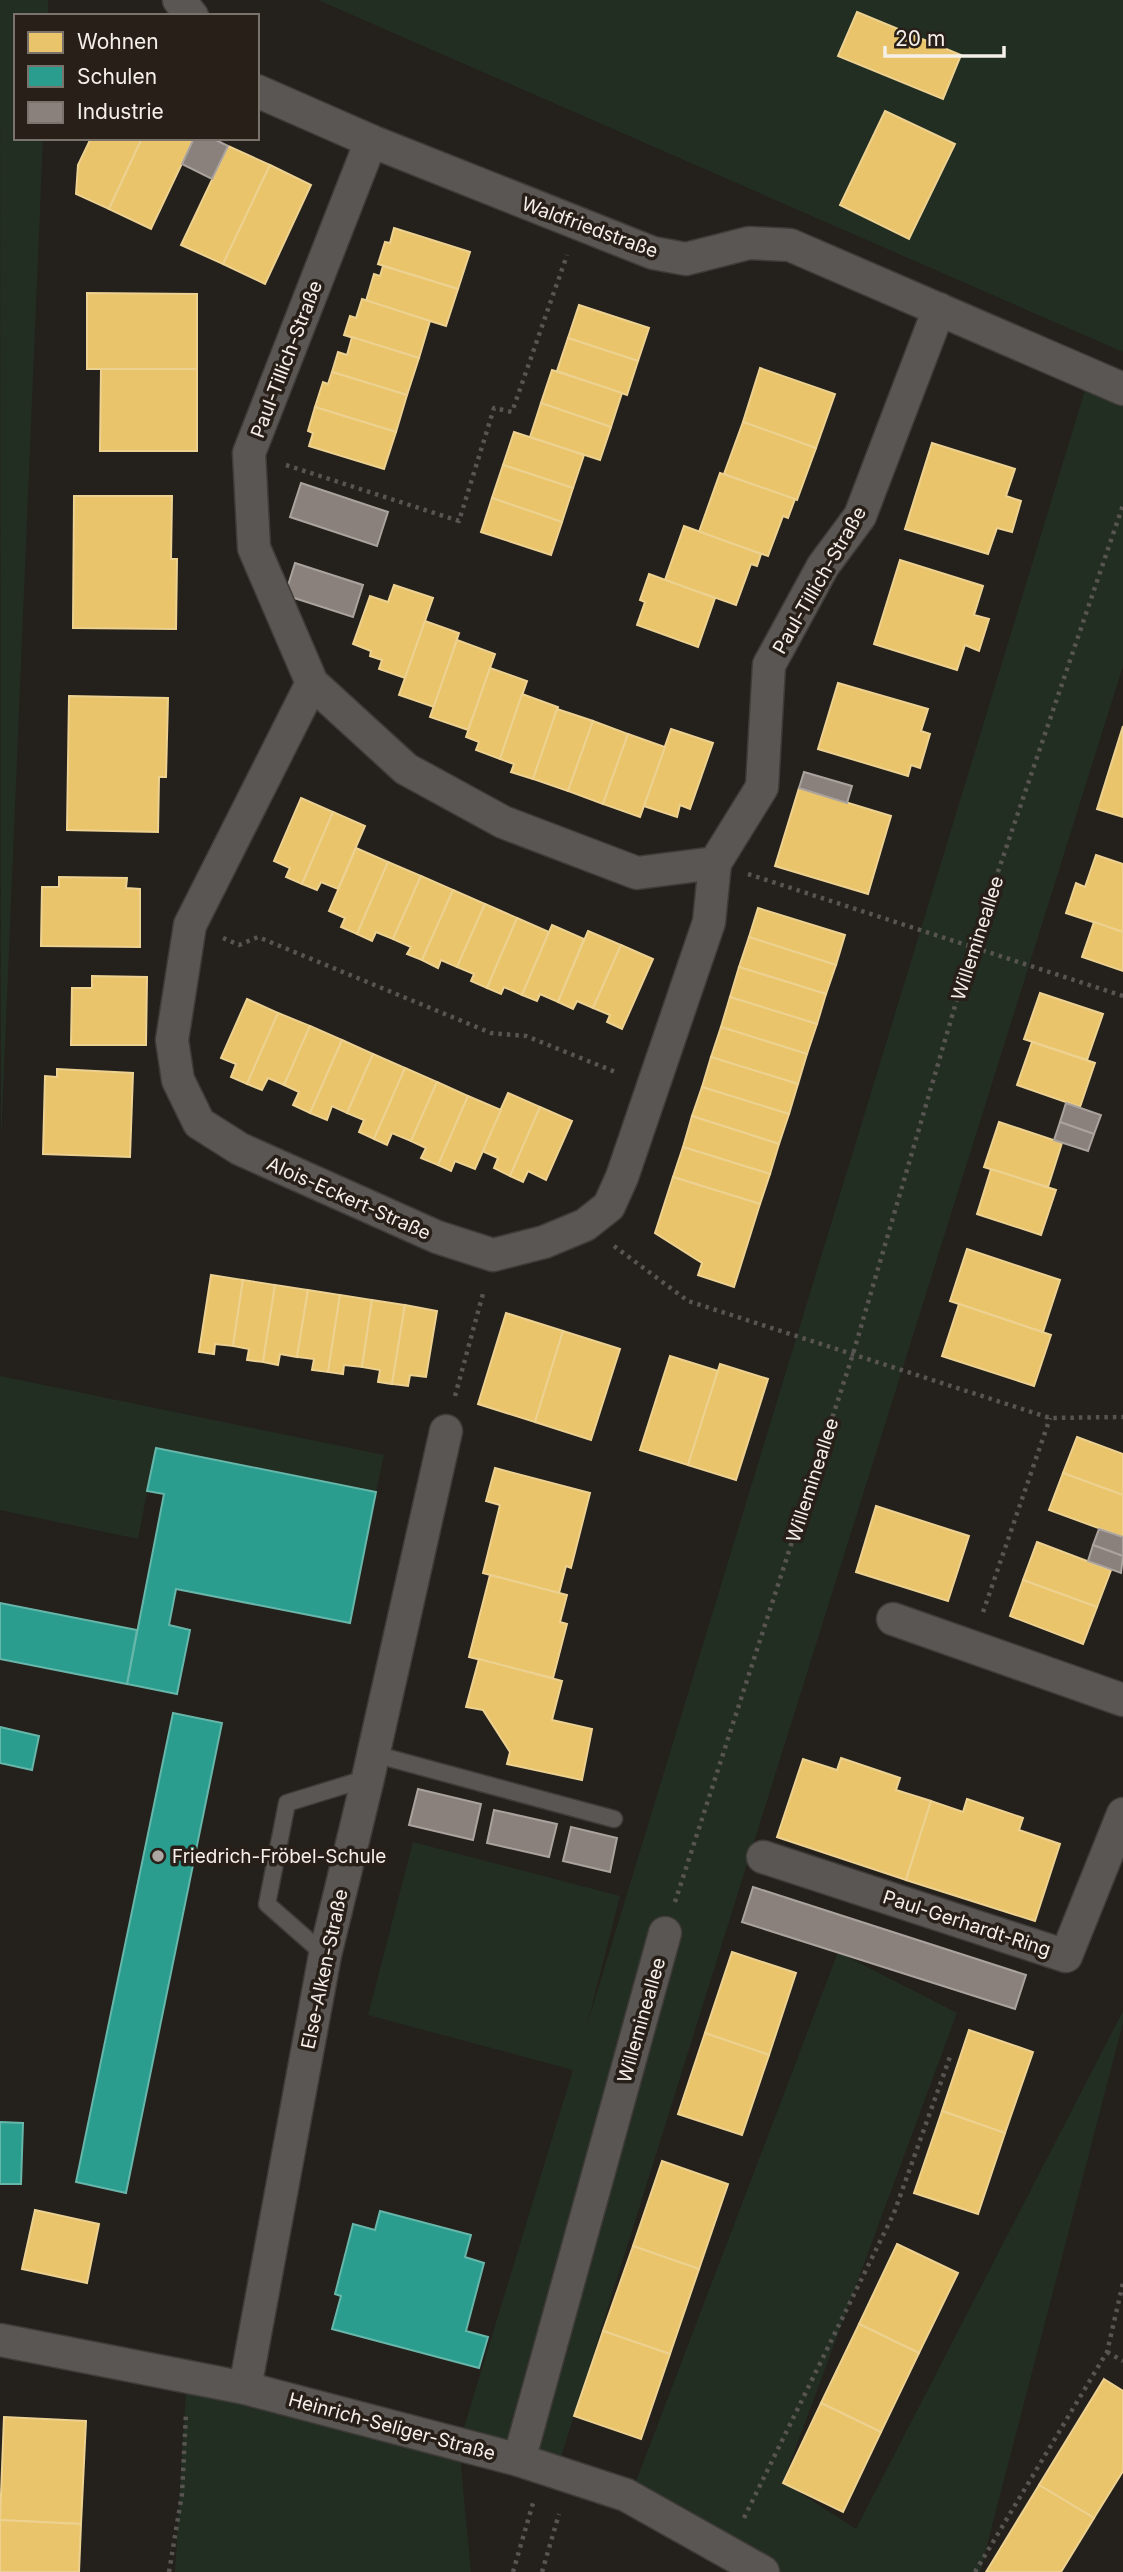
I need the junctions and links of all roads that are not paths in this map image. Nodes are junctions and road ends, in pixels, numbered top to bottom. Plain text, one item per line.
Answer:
1 (179, 0) edge
2 (190, 14) edge
3 (259, 93) edge
4 (371, 141) junction
5 (939, 309) junction
6 (1123, 390) edge
7 (312, 683) junction
8 (715, 863) junction
9 (446, 1431) road end
10 (893, 1619) dead end
11 (1123, 1700) edge
12 (371, 1766) junction
13 (1123, 1814) edge
14 (614, 1819) dead end
15 (763, 1857) dead end
16 (665, 1933) road end
17 (325, 1955) junction
18 (0, 2340) edge
19 (245, 2388) junction
20 (519, 2460) junction
21 (763, 2572) edge

1 - 2 street
3 - 4 street, Waldfriedstraße
4 - 5 street, Waldfriedstraße
4 - 7 street, Paul-Tillich-Straße
5 - 6 street, Waldfriedstraße
5 - 8 street, Paul-Tillich-Straße
7 - 8 street, Paul-Tillich-Straße
7 - 8 street, Alois-Eckert-Straße
9 - 12 street, Else-Alken-Straße
10 - 11 street
12 - 14 lane
12 - 17 street, Else-Alken-Straße
12 - 17 lane
13 - 15 street, Paul-Gerhardt-Ring
16 - 20 street, Willemineallee
17 - 19 street, Else-Alken-Straße
18 - 19 street, Heinrich-Seliger-Straße
19 - 20 street, Heinrich-Seliger-Straße
20 - 21 street, Heinrich-Seliger-Straße

